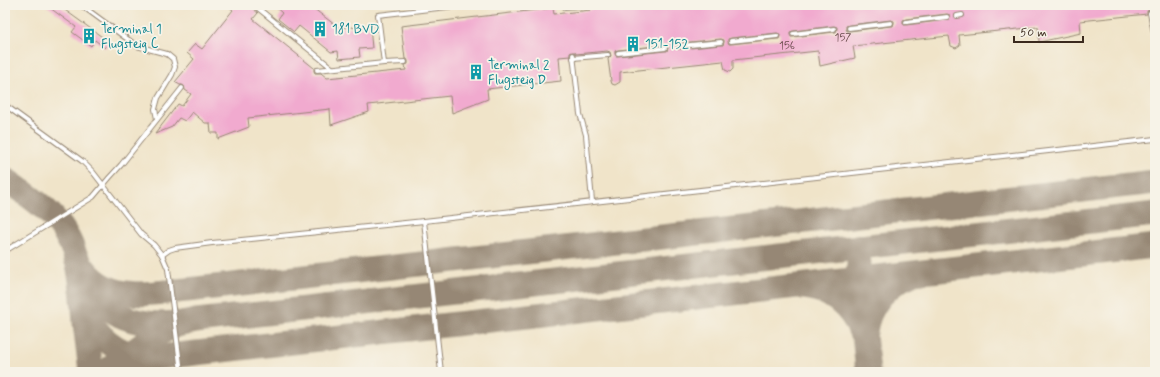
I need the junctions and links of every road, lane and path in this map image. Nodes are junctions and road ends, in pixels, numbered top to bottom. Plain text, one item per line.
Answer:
1 (81, 5) edge
2 (254, 5) edge
3 (464, 5) edge
4 (590, 5) edge
5 (452, 6) edge
6 (565, 6) edge
7 (566, 13) dead end
8 (1150, 13) dead end
9 (947, 17) dead end
10 (906, 22) dead end
11 (891, 23) dead end
12 (849, 28) dead end
13 (834, 29) dead end
14 (793, 34) dead end
15 (777, 36) dead end
16 (1155, 38) edge
17 (731, 41) dead end
18 (721, 42) dead end
19 (680, 46) dead end
20 (665, 48) dead end
21 (618, 54) dead end
22 (608, 55) dead end
23 (405, 62) dead end
24 (384, 63) junction
25 (332, 68) junction
26 (317, 70) dead end
27 (182, 88) dead end
28 (5, 105) edge
29 (157, 119) junction
30 (1155, 139) edge
31 (103, 185) junction
32 (592, 201) junction
33 (424, 221) junction
34 (5, 251) edge
35 (162, 255) junction
36 (181, 372) edge
37 (441, 372) edge

1 - 29 lane
2 - 25 lane
3 - 5 lane
4 - 6 lane
5 - 24 lane
6 - 7 lane
8 - 16 lane
9 - 10 lane
11 - 12 lane
13 - 14 lane
15 - 17 lane
18 - 19 lane
20 - 21 lane
22 - 32 lane
23 - 24 lane
24 - 25 lane
25 - 26 lane
27 - 29 lane
28 - 31 lane
29 - 31 lane
30 - 32 lane
31 - 34 lane
31 - 35 lane
32 - 33 lane
33 - 35 lane
33 - 37 lane
35 - 36 lane

